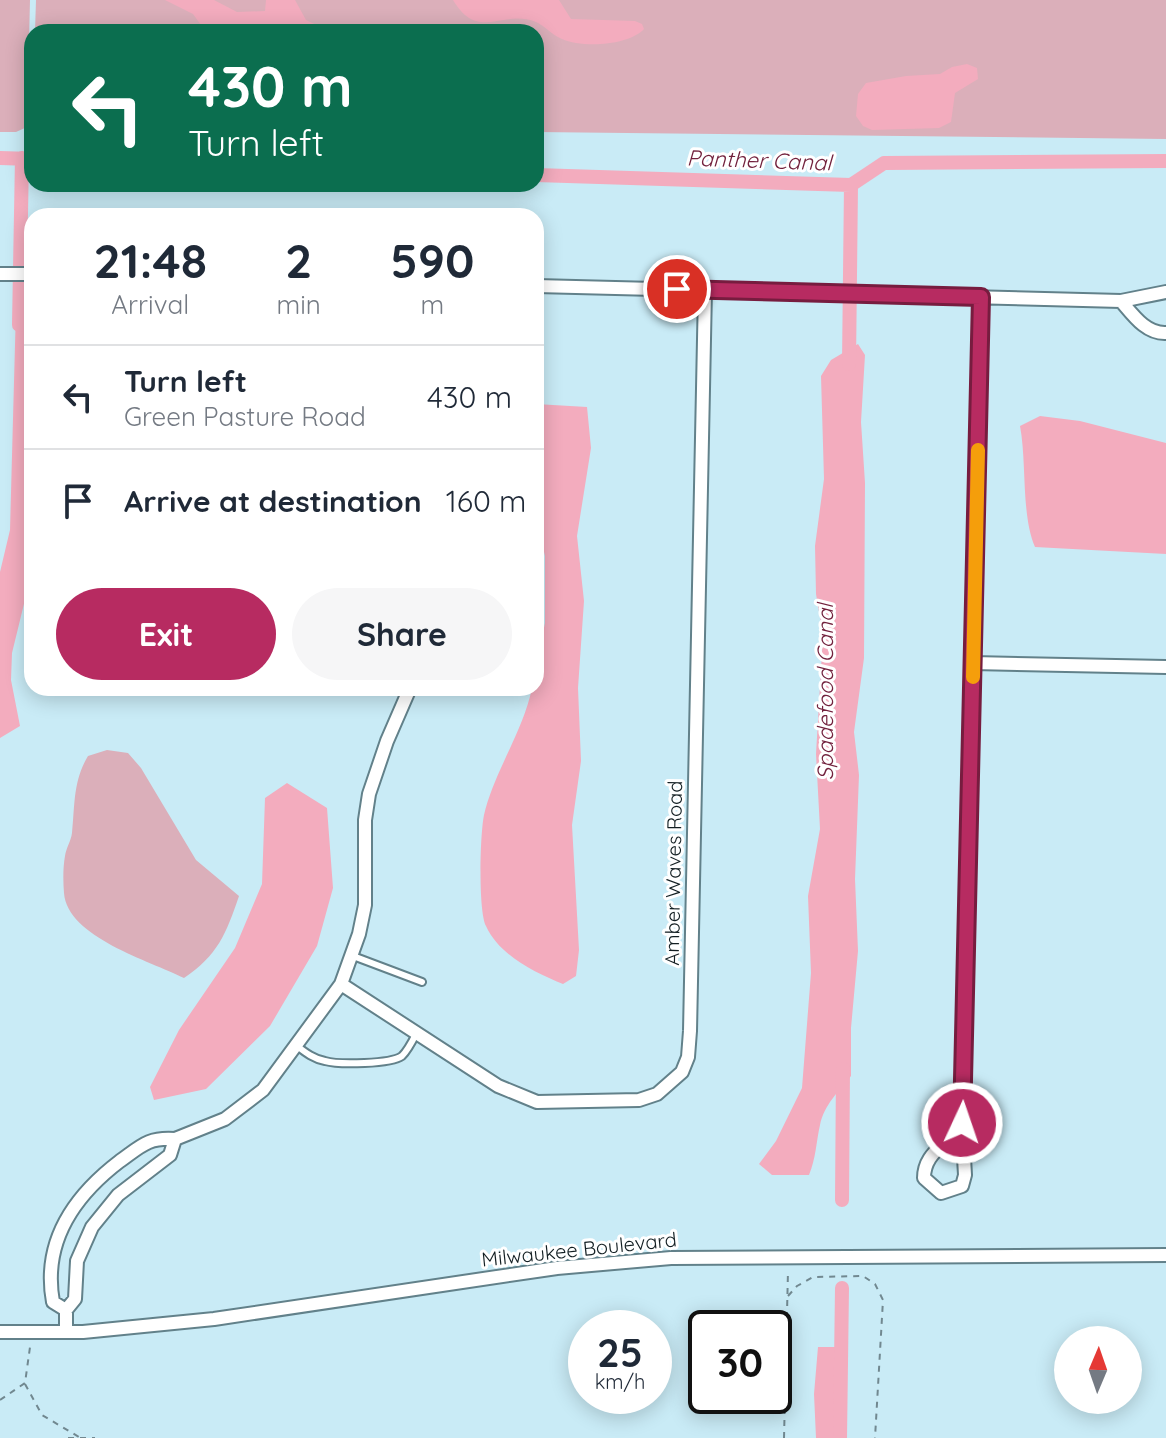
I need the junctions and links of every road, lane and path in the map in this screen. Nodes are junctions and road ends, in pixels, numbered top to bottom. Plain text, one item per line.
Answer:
1 (0, 274) edge
2 (24, 274) edge
3 (544, 286) edge
4 (705, 290) junction
5 (1166, 292) edge
6 (981, 297) junction
7 (1121, 301) junction
8 (1166, 333) edge
9 (973, 663) junction
10 (1166, 667) edge
11 (407, 696) edge
12 (353, 956) junction
13 (422, 982) dead end
14 (341, 984) junction
15 (417, 1034) junction
16 (297, 1046) junction
17 (962, 1123) junction
18 (175, 1139) junction
19 (102, 1175) junction
20 (118, 1195) junction
21 (1166, 1255) edge
22 (789, 1257) junction
23 (788, 1296) junction
24 (66, 1310) junction
25 (0, 1332) edge
26 (32, 1332) junction
27 (66, 1332) junction
28 (25, 1383) junction
29 (0, 1400) edge
30 (79, 1437) edge
31 (68, 1438) edge
32 (95, 1438) edge
33 (784, 1438) edge
34 (875, 1438) edge

1 - 2 street
3 - 4 street
4 - 6 street
4 - 15 street, Amber Waves Road
5 - 7 street
6 - 7 street
6 - 9 street
7 - 8 street
9 - 10 street
9 - 17 street
11 - 12 street
12 - 13 lane
12 - 14 street
14 - 15 street, Amber Waves Road
14 - 16 street
15 - 16 lane
16 - 18 street
17 - 17 street
18 - 19 street
18 - 20 street
19 - 20 street
19 - 24 street
20 - 24 street
21 - 22 street, Milwaukee Boulevard
22 - 23 path
22 - 27 street, Milwaukee Boulevard
23 - 33 path
23 - 34 path
24 - 27 street
25 - 26 street, Milwaukee Boulevard
26 - 27 street, Milwaukee Boulevard
26 - 28 path
28 - 29 path
28 - 30 path
30 - 31 path
30 - 32 path

